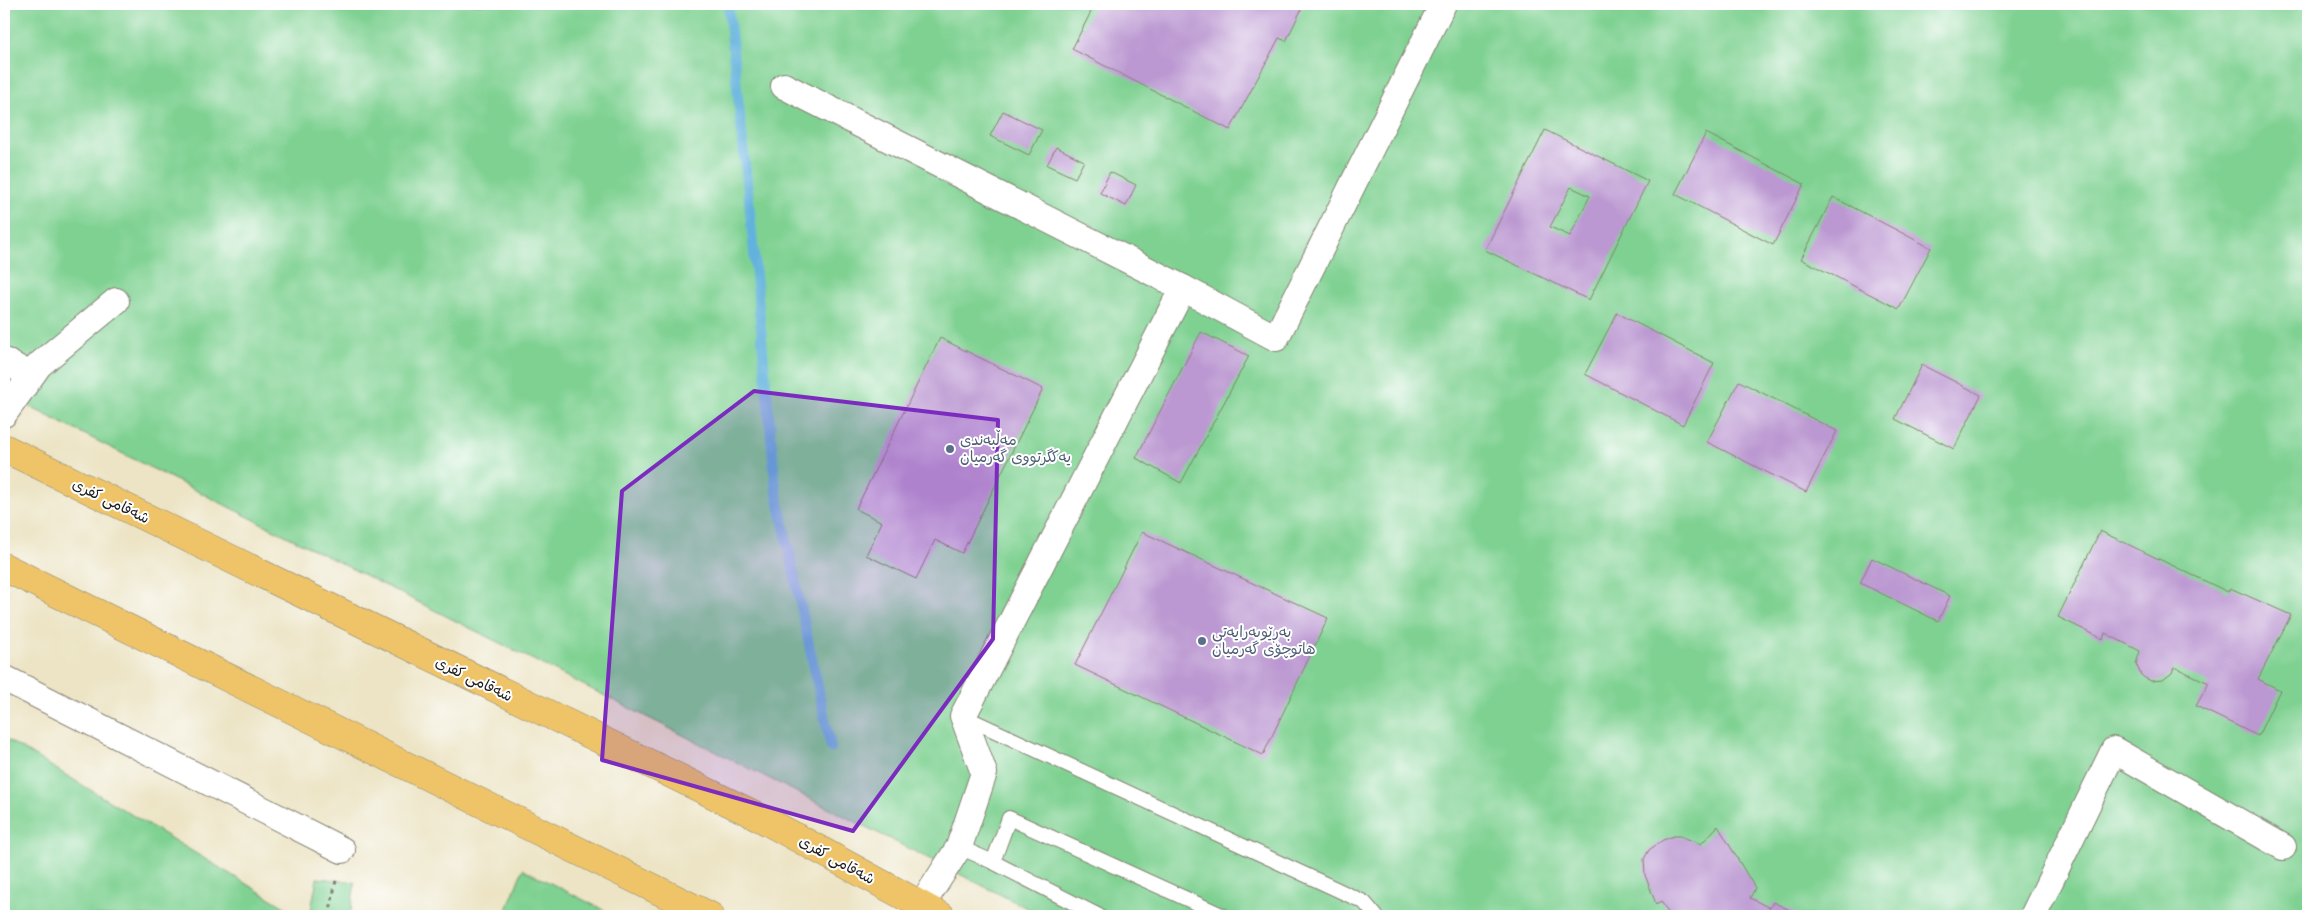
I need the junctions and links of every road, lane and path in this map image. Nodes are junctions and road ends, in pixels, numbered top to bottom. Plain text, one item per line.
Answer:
1 (1444, 4) edge
2 (784, 86) dead end
3 (1183, 288) junction
4 (116, 301) dead end
5 (4, 361) edge
6 (31, 375) junction
7 (4, 414) edge
8 (4, 448) edge
9 (4, 567) edge
10 (4, 678) edge
11 (963, 716) junction
12 (959, 847) junction
13 (2283, 847) dead end
14 (342, 850) joint
15 (994, 862) junction
16 (926, 913) edge
17 (329, 916) edge
18 (710, 916) edge
19 (1099, 916) edge
20 (1224, 916) edge
21 (1376, 916) edge
22 (2033, 916) edge

1 - 3 street
2 - 3 street
3 - 11 street
4 - 6 street
5 - 6 street
6 - 7 street
8 - 16 highway, شەقامی کفری
9 - 18 highway
10 - 14 street
11 - 12 street
11 - 21 lane
12 - 15 lane
12 - 16 street
13 - 22 street
14 - 17 path
15 - 19 lane
15 - 20 lane

